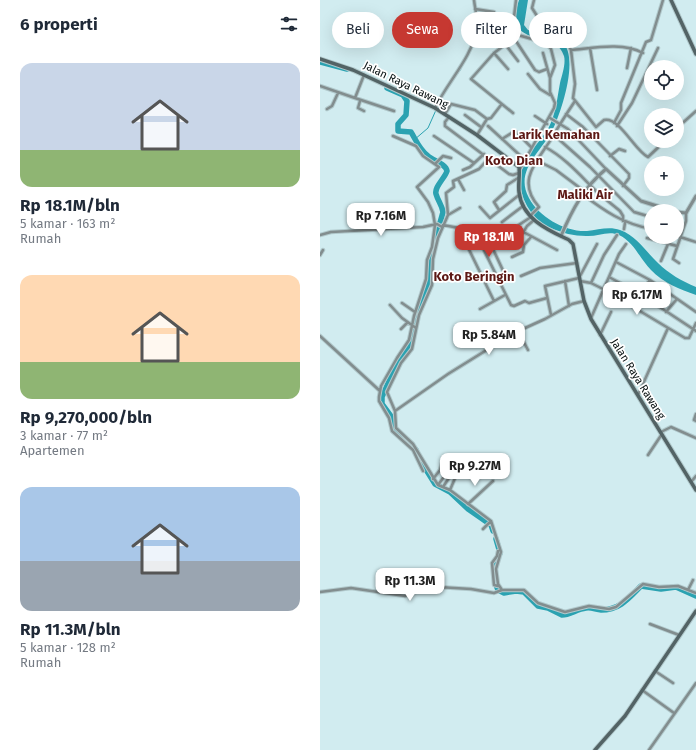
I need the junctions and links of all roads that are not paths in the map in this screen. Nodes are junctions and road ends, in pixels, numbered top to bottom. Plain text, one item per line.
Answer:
1 (474, 0) edge
2 (516, 0) edge
3 (534, 0) edge
4 (663, 0) edge
5 (671, 0) edge
6 (475, 9) junction
7 (475, 12) edge
8 (494, 12) dead end
9 (515, 12) edge
10 (521, 36) edge
11 (470, 48) edge
12 (500, 48) edge
13 (508, 48) edge
14 (521, 48) edge
15 (590, 48) junction
16 (631, 48) junction
17 (658, 48) dead end
18 (571, 50) junction
19 (494, 53) junction
20 (643, 53) junction
21 (543, 54) dead end
22 (696, 54) edge
23 (320, 59) edge
24 (518, 61) dead end
25 (627, 68) dead end
26 (508, 69) dead end
27 (547, 69) junction
28 (528, 74) dead end
29 (364, 76) junction
30 (550, 78) junction
31 (320, 86) edge
32 (597, 90) dead end
33 (338, 93) junction
34 (550, 95) junction
35 (355, 98) junction
36 (360, 101) junction
37 (575, 101) junction
38 (501, 104) junction
39 (435, 108) junction
40 (327, 109) dead end
41 (364, 111) dead end
42 (394, 111) dead end
43 (696, 112) edge
44 (445, 114) junction
45 (513, 114) dead end
46 (566, 114) junction
47 (465, 115) dead end
48 (449, 116) junction
49 (535, 116) dead end
50 (550, 118) junction
51 (487, 119) junction
52 (684, 122) edge
53 (614, 123) junction
54 (547, 124) junction
55 (560, 124) junction
56 (488, 126) dead end
57 (618, 126) junction
58 (481, 127) junction
59 (476, 135) junction
60 (394, 136) dead end
61 (434, 136) dead end
62 (554, 136) junction
63 (502, 139) junction
64 (531, 147) junction
65 (545, 147) junction
66 (658, 148) edge
67 (625, 151) dead end
68 (484, 154) junction
69 (610, 156) junction
70 (451, 158) dead end
71 (489, 158) junction
72 (524, 159) junction
73 (536, 160) junction
74 (436, 162) junction
75 (474, 163) junction
76 (606, 169) junction
77 (463, 170) dead end
78 (519, 171) junction
79 (598, 176) junction
80 (518, 178) junction
81 (458, 179) junction
82 (590, 184) junction
83 (623, 186) junction
84 (464, 190) dead end
85 (583, 193) junction
86 (519, 195) junction
87 (696, 196) edge
88 (650, 204) edge
89 (523, 206) junction
90 (480, 207) dead end
91 (460, 208) dead end
92 (499, 210) junction
93 (686, 213) joint
94 (448, 215) junction
95 (644, 216) edge
96 (532, 217) junction
97 (502, 222) dead end
98 (624, 222) junction
99 (436, 225) junction
100 (442, 226) junction
101 (644, 227) edge
102 (684, 227) edge
103 (516, 228) junction
104 (459, 229) junction
105 (624, 229) dead end
106 (475, 232) junction
107 (486, 233) junction
108 (523, 233) junction
109 (320, 235) edge
110 (562, 235) junction
111 (617, 235) dead end
112 (531, 237) junction
113 (684, 238) edge
114 (696, 242) edge
115 (597, 244) dead end
116 (626, 244) dead end
117 (668, 244) joint
118 (677, 246) joint
119 (323, 250) dead end
120 (557, 250) dead end
121 (320, 255) edge
122 (512, 257) dead end
123 (661, 261) dead end
124 (616, 262) junction
125 (427, 263) junction
126 (577, 263) junction
127 (678, 263) dead end
128 (431, 264) junction
129 (520, 276) dead end
130 (609, 276) junction
131 (506, 277) dead end
132 (579, 280) junction
133 (650, 280) junction
134 (565, 281) junction
135 (591, 284) junction
136 (603, 289) junction
137 (640, 294) junction
138 (506, 295) junction
139 (547, 298) junction
140 (677, 299) junction
141 (494, 301) junction
142 (584, 301) junction
143 (402, 303) dead end
144 (390, 304) dead end
145 (632, 305) junction
146 (570, 306) junction
147 (480, 309) dead end
148 (415, 312) junction
149 (612, 312) dead end
150 (666, 312) junction
151 (696, 312) edge
152 (551, 315) junction
153 (591, 319) junction
154 (407, 323) junction
155 (696, 323) edge
156 (414, 326) junction
157 (668, 328) junction
158 (401, 329) dead end
159 (692, 329) junction
160 (518, 331) junction
161 (696, 331) edge
162 (600, 335) junction
163 (320, 336) edge
164 (528, 350) dead end
165 (380, 391) junction
166 (638, 396) junction
167 (395, 413) junction
168 (696, 414) edge
169 (389, 418) junction
170 (696, 421) edge
171 (662, 433) junction
172 (696, 438) edge
173 (648, 455) dead end
174 (442, 463) dead end
175 (451, 464) dead end
176 (423, 471) dead end
177 (458, 471) dead end
178 (446, 474) dead end
179 (696, 476) edge
180 (433, 479) junction
181 (492, 481) dead end
182 (691, 482) junction
183 (438, 485) junction
184 (443, 487) junction
185 (450, 490) junction
186 (696, 490) edge
187 (468, 504) junction
188 (490, 522) junction
189 (483, 529) dead end
190 (498, 551) dead end
191 (693, 580) dead end
192 (497, 586) junction
193 (502, 590) junction
194 (688, 590) junction
195 (320, 592) edge
196 (696, 594) edge
197 (696, 611) edge
198 (650, 624) dead end
199 (679, 635) junction
200 (654, 671) junction
201 (673, 683) dead end
202 (696, 684) edge
203 (642, 690) junction
204 (674, 713) junction
205 (595, 750) edge
206 (649, 750) edge

1 - 6 street
2 - 9 street
3 - 18 street
4 - 20 street
5 - 22 main road
6 - 7 street
6 - 8 street
10 - 30 street
11 - 39 street
12 - 19 street
13 - 24 street
14 - 27 street
15 - 16 street
15 - 18 street
15 - 32 street
16 - 20 street
16 - 25 street
17 - 57 street
18 - 37 street
19 - 26 street
19 - 38 street
20 - 53 street
21 - 27 street
23 - 29 main road, Jalan Raya Rawang
27 - 30 street
28 - 34 street
29 - 35 street
29 - 39 main road, Jalan Raya Rawang
30 - 34 street
31 - 33 street
33 - 35 street
33 - 40 street
34 - 50 street
35 - 36 street
36 - 41 street
36 - 42 street
37 - 46 street
37 - 53 street
38 - 45 street
38 - 51 street
39 - 44 main road, Jalan Raya Rawang
43 - 52 street
44 - 48 main road, Jalan Raya Rawang
44 - 51 street
46 - 55 street
46 - 69 street
47 - 58 street
48 - 59 main road, Jalan Raya Rawang
48 - 68 street
49 - 54 street
50 - 54 street
50 - 55 street
51 - 58 street
53 - 57 street
54 - 64 street
55 - 62 street
55 - 76 street
56 - 63 street
57 - 66 street
58 - 59 street
59 - 78 main road, Jalan Raya Rawang
60 - 74 street
61 - 75 street
62 - 65 street
62 - 79 street
63 - 64 street
63 - 72 street
64 - 72 street
65 - 73 street
65 - 82 street
67 - 69 street
68 - 71 street
68 - 75 street
69 - 83 street
70 - 74 street
71 - 78 street
71 - 81 street
72 - 78 street
73 - 85 street
73 - 96 street
74 - 99 street
75 - 77 street
76 - 79 street
76 - 83 street
78 - 80 main road, Jalan Raya Rawang
79 - 82 street
79 - 95 street
80 - 86 main road, Jalan Raya Rawang
80 - 92 street
81 - 84 street
81 - 94 street
82 - 85 street
82 - 98 street
83 - 88 street
85 - 98 street
85 - 110 street
86 - 89 main road, Jalan Raya Rawang
86 - 92 street
87 - 93 street
89 - 96 main road, Jalan Raya Rawang
89 - 97 street
90 - 92 street
91 - 94 street
93 - 102 street
94 - 100 street
96 - 103 street
96 - 108 street
96 - 110 main road, Jalan Raya Rawang
98 - 101 street
98 - 105 street
99 - 100 street
99 - 109 street
99 - 125 street
100 - 104 street
100 - 128 street
103 - 107 street
103 - 108 street
104 - 106 street
104 - 141 street
106 - 107 street
106 - 138 street
107 - 131 street
108 - 112 street
110 - 126 main road, Jalan Raya Rawang
111 - 135 street
112 - 120 street
112 - 122 street
113 - 114 street
115 - 132 street
116 - 124 street
117 - 118 street
117 - 123 street
118 - 127 street
119 - 121 street
124 - 130 street
124 - 133 street
125 - 128 street
125 - 148 street
126 - 129 street
126 - 132 main road, Jalan Raya Rawang
128 - 156 street
130 - 136 street
130 - 137 street
132 - 134 street
132 - 135 street
132 - 142 main road, Jalan Raya Rawang
133 - 137 street
133 - 140 street
134 - 139 street
134 - 146 street
135 - 136 street
136 - 145 street
136 - 153 street
137 - 145 street
137 - 150 street
138 - 139 street
138 - 141 street
139 - 152 street
140 - 150 street
140 - 151 street
141 - 147 street
142 - 146 street
142 - 153 main road, Jalan Raya Rawang
143 - 148 street
144 - 154 street
145 - 157 street
146 - 152 street
148 - 156 street
149 - 162 street
150 - 159 street
152 - 160 street
153 - 162 main road, Jalan Raya Rawang
154 - 156 street
154 - 158 street
155 - 159 street
156 - 165 street
156 - 167 street
157 - 159 street
157 - 166 street
159 - 161 street
160 - 164 street
160 - 167 street
162 - 166 main road, Jalan Raya Rawang
163 - 165 street
165 - 169 street
166 - 171 main road, Jalan Raya Rawang
167 - 169 street
167 - 180 street
168 - 170 street
169 - 176 street
171 - 172 street
171 - 173 street
171 - 182 main road, Jalan Raya Rawang
174 - 180 street
175 - 184 street
177 - 185 street
178 - 183 street
179 - 182 street
180 - 183 street
181 - 187 street
182 - 186 main road, Jalan Raya Rawang
183 - 184 street
184 - 185 street
185 - 187 street
187 - 188 street
188 - 189 street
188 - 192 street
190 - 192 street
191 - 194 street
192 - 193 street
193 - 194 street
193 - 195 street
194 - 196 street
197 - 199 main road
198 - 199 street
199 - 200 main road
200 - 201 street
200 - 203 main road
202 - 204 street
203 - 204 street
203 - 205 main road
204 - 206 street

